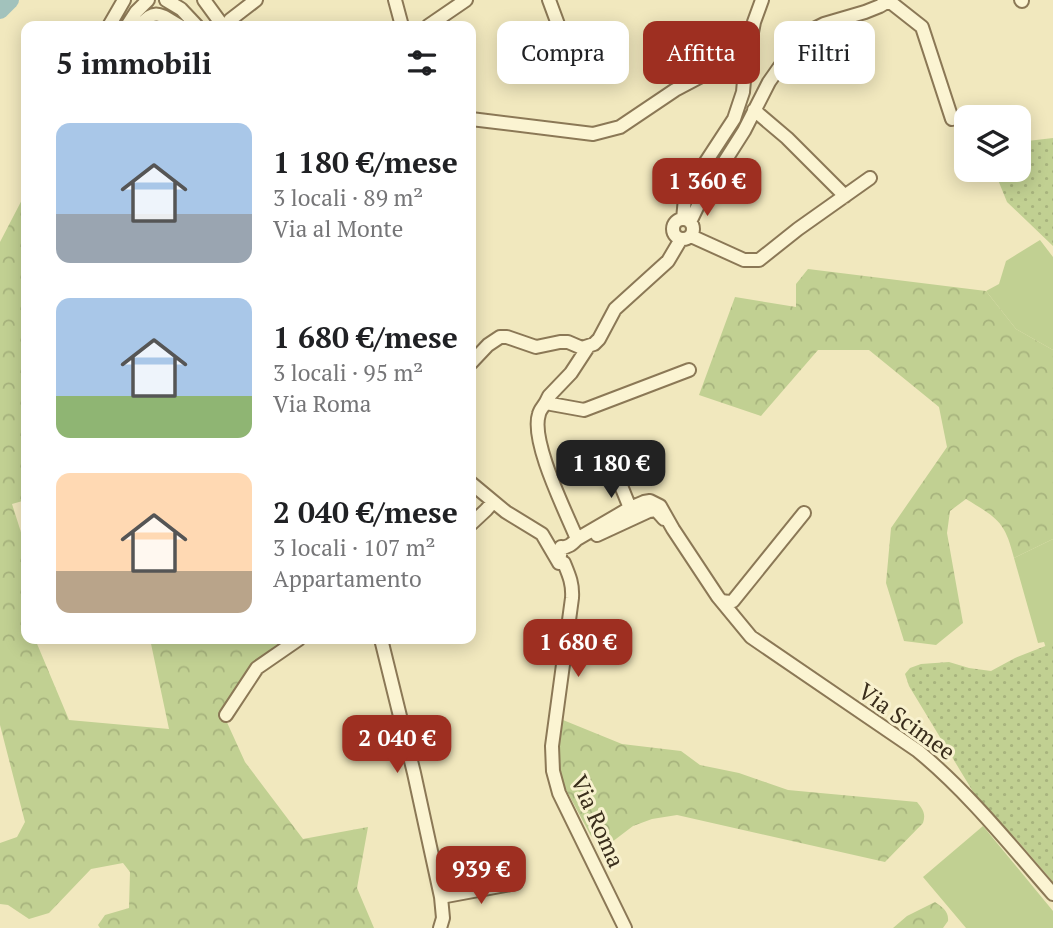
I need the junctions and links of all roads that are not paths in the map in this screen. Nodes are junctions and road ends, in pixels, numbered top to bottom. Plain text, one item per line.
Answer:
1 (124, 0) edge
2 (148, 0) edge
3 (166, 0) edge
4 (204, 0) edge
5 (256, 0) edge
6 (395, 0) edge
7 (467, 0) edge
8 (548, 0) edge
9 (762, 0) edge
10 (890, 0) edge
11 (112, 21) edge
12 (130, 21) edge
13 (143, 21) edge
14 (170, 21) edge
15 (192, 21) edge
16 (224, 21) edge
17 (229, 21) edge
18 (401, 21) edge
19 (436, 21) edge
20 (556, 21) edge
21 (754, 21) edge
22 (686, 84) edge
23 (744, 84) edge
24 (754, 110) junction
25 (953, 119) dead end
26 (476, 121) edge
27 (870, 178) dead end
28 (845, 196) junction
29 (687, 221) junction
30 (686, 237) junction
31 (588, 347) junction
32 (476, 358) edge
33 (690, 370) dead end
34 (547, 400) junction
35 (611, 461) dead end
36 (476, 488) edge
37 (492, 502) junction
38 (652, 507) junction
39 (630, 508) junction
40 (804, 513) dead end
41 (476, 519) edge
42 (578, 539) junction
43 (559, 563) junction
44 (722, 601) junction
45 (292, 644) edge
46 (382, 644) edge
47 (226, 715) dead end
48 (516, 883) dead end
49 (1053, 894) edge
50 (441, 903) junction
51 (440, 928) edge
52 (625, 928) edge

1 - 11 street
2 - 12 street
3 - 15 street
4 - 16 street
5 - 17 street
6 - 18 street
7 - 19 street
8 - 20 street
9 - 21 street
10 - 24 street
10 - 25 street
13 - 14 street
22 - 26 street
23 - 29 street
24 - 28 street
24 - 29 street
27 - 28 street
28 - 30 street
29 - 30 street
29 - 30 street
30 - 31 street
31 - 32 street
31 - 34 street
33 - 34 street
34 - 42 street
35 - 39 street
36 - 37 street, Via Roma
37 - 41 street
37 - 43 street, Via Roma
38 - 39 street
38 - 43 street
38 - 44 street, Via Scimee
39 - 42 street
40 - 44 street
42 - 43 street
43 - 52 street, Via Roma
44 - 49 street, Via Scimee
45 - 47 street
46 - 50 street
48 - 50 street
50 - 51 street

